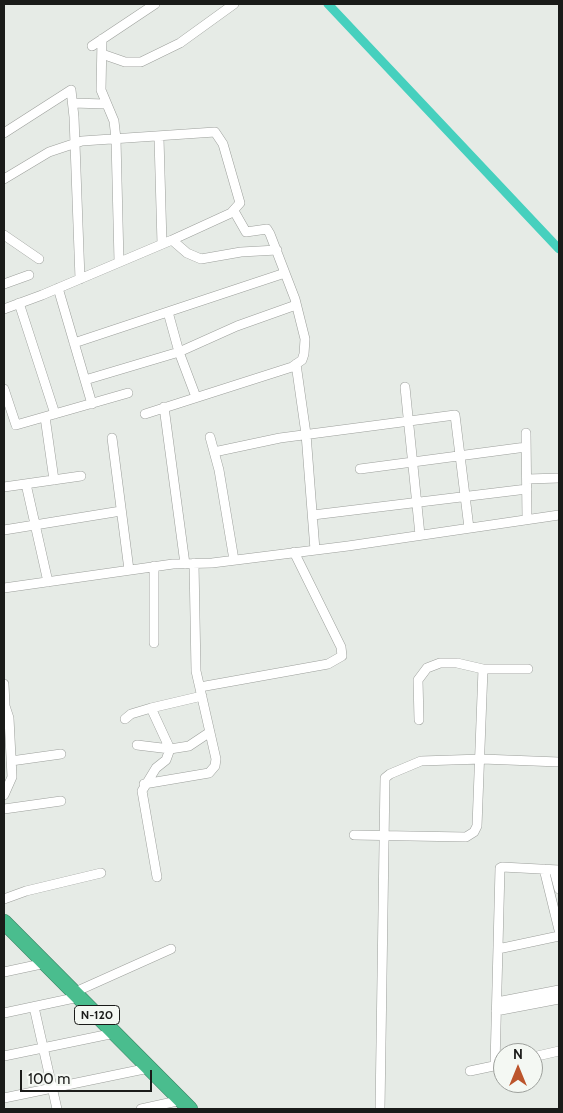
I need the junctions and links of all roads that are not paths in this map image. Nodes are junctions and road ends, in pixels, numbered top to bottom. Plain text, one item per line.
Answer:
1 (155, 4) edge
2 (234, 4) edge
3 (102, 39) junction
4 (92, 46) dead end
5 (102, 54) junction
6 (73, 103) junction
7 (105, 104) junction
8 (4, 133) edge
9 (159, 138) junction
10 (116, 139) junction
11 (74, 144) junction
12 (4, 179) edge
13 (234, 211) junction
14 (6, 239) edge
15 (172, 240) junction
16 (162, 244) junction
17 (277, 250) junction
18 (39, 259) dead end
19 (119, 262) junction
20 (285, 273) junction
21 (29, 275) dead end
22 (80, 279) junction
23 (4, 284) edge
24 (58, 288) junction
25 (19, 303) junction
26 (296, 305) junction
27 (4, 309) edge
28 (168, 312) junction
29 (74, 343) junction
30 (179, 352) junction
31 (296, 364) junction
32 (85, 380) junction
33 (405, 387) dead end
34 (4, 389) edge
35 (128, 394) dead end
36 (196, 397) junction
37 (92, 404) junction
38 (164, 407) junction
39 (7, 408) edge
40 (55, 414) junction
41 (144, 414) dead end
42 (45, 417) junction
43 (408, 420) junction
44 (526, 432) dead end
45 (306, 434) junction
46 (210, 437) dead end
47 (112, 438) dead end
48 (526, 447) junction
49 (214, 452) junction
50 (460, 456) junction
51 (412, 462) junction
52 (360, 469) dead end
53 (81, 476) dead end
54 (559, 478) edge
55 (54, 480) junction
56 (26, 484) junction
57 (528, 484) junction
58 (4, 487) edge
59 (465, 497) junction
60 (416, 503) junction
61 (121, 511) junction
62 (313, 515) junction
63 (559, 515) edge
64 (527, 519) junction
65 (35, 525) junction
66 (469, 528) junction
67 (4, 530) edge
68 (420, 535) junction
69 (315, 550) junction
70 (294, 552) junction
71 (234, 560) junction
72 (189, 563) junction
73 (154, 566) junction
74 (129, 570) junction
75 (48, 582) junction
76 (4, 588) edge
77 (154, 643) dead end
78 (483, 669) junction
79 (528, 669) dead end
80 (4, 684) edge
81 (200, 687) junction
82 (202, 696) junction
83 (151, 708) junction
84 (125, 719) dead end
85 (419, 720) dead end
86 (210, 732) junction
87 (137, 745) dead end
88 (170, 750) junction
89 (61, 754) dead end
90 (480, 759) junction
91 (11, 761) junction
92 (559, 762) edge
93 (144, 784) junction
94 (4, 795) edge
95 (61, 801) dead end
96 (4, 809) edge
97 (354, 835) dead end
98 (384, 836) junction
99 (544, 869) junction
100 (557, 870) edge
101 (102, 873) dead end
102 (157, 877) dead end
103 (559, 889) edge
104 (4, 899) edge
105 (7, 929) edge
106 (559, 930) edge
107 (559, 936) edge
108 (171, 949) dead end
109 (498, 949) junction
110 (46, 963) junction
111 (4, 972) edge
112 (559, 990) edge
113 (77, 995) junction
114 (559, 999) edge
115 (34, 1007) junction
116 (497, 1007) junction
117 (4, 1013) edge
118 (115, 1033) junction
119 (498, 1043) edge
120 (43, 1047) junction
121 (559, 1051) edge
122 (543, 1055) edge
123 (4, 1056) edge
124 (493, 1065) edge
125 (149, 1068) junction
126 (470, 1071) dead end
127 (52, 1086) junction
128 (4, 1098) edge
129 (186, 1105) edge
130 (57, 1109) edge
131 (141, 1109) edge
132 (380, 1109) edge

1 - 3 street
2 - 5 street
3 - 4 street
3 - 5 street
5 - 7 street
6 - 7 street
6 - 8 street
6 - 11 street
7 - 10 street
9 - 10 street
9 - 13 street
9 - 16 street
10 - 11 street
10 - 19 street
11 - 12 street
11 - 22 street
13 - 15 street
13 - 17 street
14 - 18 street
15 - 16 street
15 - 17 street
16 - 19 street
17 - 20 street
19 - 22 street
20 - 26 street
20 - 28 street
21 - 23 street
22 - 24 street
24 - 25 street
24 - 29 street
25 - 27 street
25 - 40 street
26 - 30 street
26 - 31 street
28 - 29 street
28 - 30 street
29 - 32 street
30 - 32 street
30 - 36 street
31 - 36 street
31 - 45 street
32 - 37 street
33 - 43 street
34 - 39 street
35 - 37 street
36 - 38 street
37 - 40 street
38 - 41 street
38 - 72 street
39 - 42 street
40 - 42 street
42 - 55 street
43 - 45 street
43 - 50 street
43 - 51 street
44 - 48 street
45 - 49 street
45 - 62 street
46 - 49 street
47 - 61 street
48 - 50 street
48 - 57 street
49 - 71 street
50 - 51 street
50 - 59 street
51 - 52 street
51 - 60 street
53 - 55 street
54 - 57 street
55 - 56 street
56 - 58 street
56 - 65 street
57 - 59 street
57 - 64 street
59 - 60 street
59 - 66 street
60 - 62 street
60 - 68 street
61 - 65 street
61 - 74 street
62 - 69 street
63 - 64 street
64 - 66 street
65 - 67 street
65 - 75 street
66 - 68 street
68 - 69 street
69 - 70 street
70 - 71 street
70 - 81 street
71 - 72 street
72 - 73 street
72 - 81 street
73 - 74 street
73 - 77 street
74 - 75 street
75 - 76 street
78 - 79 street
78 - 85 street
78 - 90 street
80 - 91 street
81 - 82 street
82 - 83 street
82 - 86 street
83 - 84 street
83 - 88 street
86 - 88 street
86 - 93 street
87 - 88 street
88 - 93 street
89 - 91 street
90 - 92 street
90 - 98 street
90 - 98 street
91 - 94 street
93 - 102 street
95 - 96 street
97 - 98 street
98 - 132 street
99 - 100 street
99 - 106 street
99 - 109 street
100 - 103 street
101 - 104 street
105 - 110 highway, N-120
107 - 109 street
108 - 113 street
109 - 116 street
110 - 111 street
110 - 113 highway, N-120
112 - 116 street
113 - 115 street
113 - 118 highway, N-120
114 - 116 street
115 - 117 street
115 - 120 street
116 - 119 street
118 - 120 street
118 - 125 highway, N-120
120 - 123 street
120 - 127 street
121 - 122 street
124 - 126 street
125 - 127 street
125 - 129 highway, N-120
127 - 128 street
127 - 130 street
129 - 131 street

